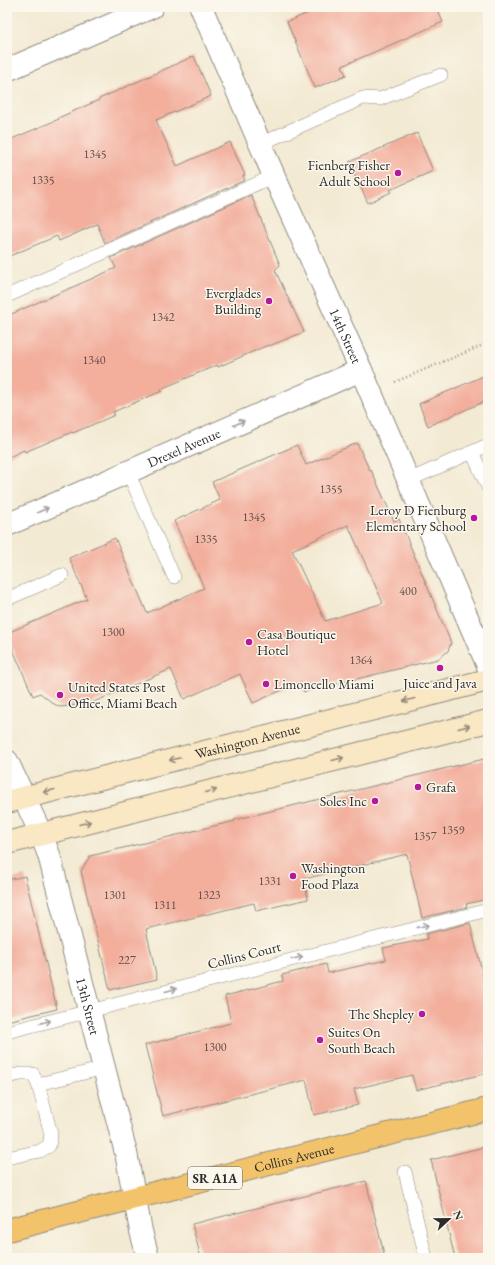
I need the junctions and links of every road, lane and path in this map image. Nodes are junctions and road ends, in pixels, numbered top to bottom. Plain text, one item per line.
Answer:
1 (152, 7) edge
2 (201, 7) edge
3 (7, 70) edge
4 (441, 75) dead end
5 (260, 144) junction
6 (274, 176) junction
7 (7, 296) edge
8 (488, 343) edge
9 (361, 370) junction
10 (395, 382) dead end
11 (488, 445) edge
12 (472, 452) junction
13 (128, 472) junction
14 (409, 480) junction
15 (488, 487) edge
16 (7, 525) edge
17 (62, 574) dead end
18 (174, 577) dead end
19 (7, 599) edge
20 (488, 666) edge
21 (488, 680) edge
22 (488, 721) edge
23 (7, 761) edge
24 (15, 800) edge
25 (41, 834) junction
26 (7, 843) edge
27 (488, 910) edge
28 (90, 1010) junction
29 (7, 1032) edge
30 (105, 1068) junction
31 (7, 1077) edge
32 (38, 1084) junction
33 (488, 1109) edge
34 (7, 1158) edge
35 (405, 1172) dead end
36 (135, 1198) junction
37 (7, 1230) edge
38 (148, 1258) edge
39 (426, 1258) edge

1 - 3 street
2 - 5 street, 14th Street
4 - 5 lane
5 - 6 street, 14th Street
6 - 7 lane
6 - 9 street, 14th Street
8 - 10 path
13 -> 9 street, Drexel Avenue
9 - 14 street, 14th Street
11 - 12 lane
12 - 14 lane
12 - 15 lane
16 -> 13 street, Drexel Avenue
13 - 18 lane
14 - 20 street, 14th Street
17 - 19 lane
21 -> 24 main road, Washington Avenue
25 -> 22 main road
23 - 24 street, 13th Street
24 - 25 street, 13th Street
25 - 26 main road
25 - 28 street, 13th Street
28 -> 27 lane, Collins Court
29 -> 28 lane, Collins Court
28 - 30 street, 13th Street
30 - 32 lane
30 - 36 street, 13th Street
31 - 32 lane
32 - 34 lane
33 - 36 main road, Collins Avenue / SR A1A
35 - 39 lane
36 - 37 main road, Collins Avenue / SR A1A
36 - 38 street, 13th Street

